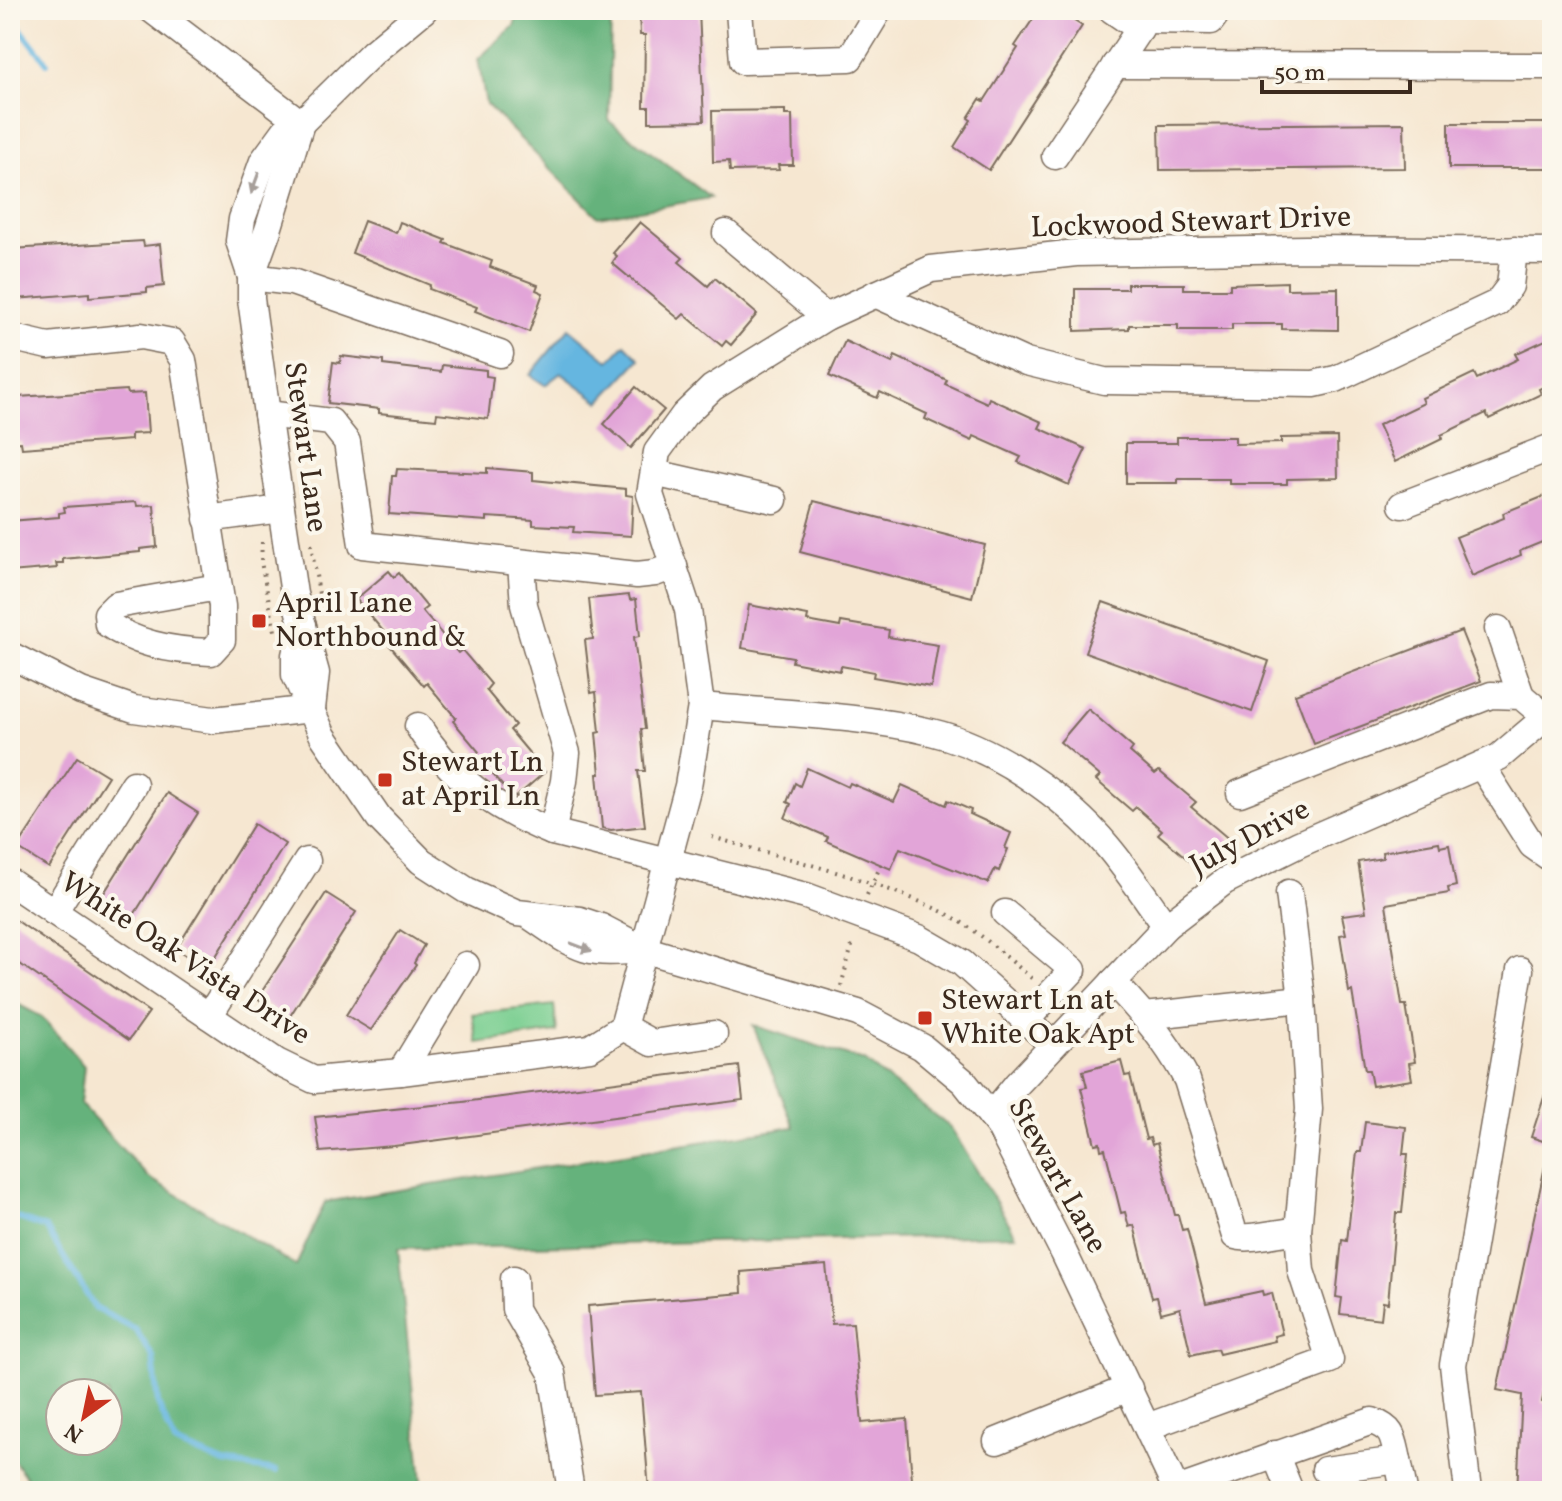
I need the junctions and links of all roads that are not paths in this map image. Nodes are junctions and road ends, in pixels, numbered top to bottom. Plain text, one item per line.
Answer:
1 (152, 10) edge
2 (424, 10) edge
3 (739, 10) edge
4 (879, 10) edge
5 (1112, 10) edge
6 (1219, 10) edge
7 (1146, 20) edge
8 (1115, 65) junction
9 (1552, 66) edge
10 (301, 123) junction
11 (1055, 156) dead end
12 (726, 233) dead end
13 (1514, 250) junction
14 (1552, 251) edge
15 (251, 277) junction
16 (875, 294) junction
17 (826, 317) junction
18 (10, 337) edge
19 (500, 354) dead end
20 (267, 414) junction
21 (1552, 447) edge
22 (654, 473) junction
23 (774, 500) dead end
24 (1402, 505) dead end
25 (281, 509) junction
26 (207, 519) junction
27 (521, 563) junction
28 (674, 566) junction
29 (218, 587) dead end
30 (1498, 629) dead end
31 (10, 655) edge
32 (1521, 696) junction
33 (701, 706) junction
34 (312, 709) junction
35 (1550, 715) edge
36 (418, 726) dead end
37 (1481, 765) junction
38 (134, 784) dead end
39 (1240, 793) dead end
40 (552, 832) junction
41 (1552, 859) edge
42 (307, 861) dead end
43 (667, 862) junction
44 (10, 882) edge
45 (1289, 893) dead end
46 (54, 912) junction
47 (1005, 913) dead end
48 (1166, 926) junction
49 (643, 949) junction
50 (466, 965) dead end
51 (1520, 970) dead end
52 (1113, 982) junction
53 (1302, 999) junction
54 (209, 1016) junction
55 (1144, 1016) junction
56 (1026, 1020) junction
57 (623, 1027) junction
58 (714, 1034) dead end
59 (1053, 1045) junction
60 (401, 1072) junction
61 (991, 1116) junction
62 (1298, 1231) junction
63 (514, 1279) dead end
64 (1129, 1388) junction
65 (1147, 1427) junction
66 (997, 1441) dead end
67 (1275, 1454) junction
68 (1398, 1460) junction
69 (1325, 1470) dead end
70 (1177, 1490) edge
71 (571, 1491) edge
72 (1290, 1491) edge
73 (1404, 1491) edge
74 (1468, 1491) edge

1 - 10 street
2 - 10 street, Stewart Lane
3 - 4 street
5 - 7 street
6 - 7 street
7 - 8 street
8 - 9 street
8 - 11 street
10 - 15 street, Stewart Lane
12 - 17 street
13 - 14 street, Lockwood Stewart Drive
13 - 16 street, Lockwood Stewart Drive
13 - 16 street
15 - 19 street
15 - 20 street, Stewart Lane
16 - 17 street, Lockwood Stewart Drive
17 - 22 street, Lockwood Stewart Drive
18 - 26 street
20 - 25 street, Stewart Lane
20 - 27 street
21 - 24 street
22 - 23 street
22 - 28 street, Lockwood Stewart Drive
25 - 26 street
25 - 34 street, Stewart Lane
26 - 29 street
27 - 28 street
27 - 40 street
28 - 33 street, Lockwood Stewart Drive
30 - 32 street
31 - 34 street
32 - 35 street
32 - 39 street
33 - 43 street, Lockwood Stewart Drive
33 - 48 street
34 - 49 street, Stewart Lane
35 - 37 street, July Drive
36 - 40 street
37 - 41 street
37 - 48 street, July Drive
38 - 46 street
40 - 43 street
42 - 54 street
43 - 49 street, Lockwood Stewart Drive
43 - 56 street
44 - 46 street, White Oak Vista Drive
45 - 53 street
46 - 54 street, White Oak Vista Drive
47 - 56 street
48 - 52 street, July Drive
49 - 57 street
49 - 61 street, Stewart Lane
50 - 60 street
51 - 74 street
52 - 55 street
52 - 59 street, July Drive
53 - 55 street
53 - 62 street
54 - 60 street, White Oak Vista Drive
55 - 62 street
56 - 59 street
57 - 58 street
57 - 60 street, White Oak Vista Drive
59 - 61 street, July Drive
61 - 64 street, Stewart Lane
62 - 65 street
63 - 71 street
64 - 65 street, Stewart Lane
64 - 66 street
65 - 70 street, Stewart Lane
67 - 68 street
67 - 70 street
67 - 72 street
68 - 69 street
68 - 73 street

